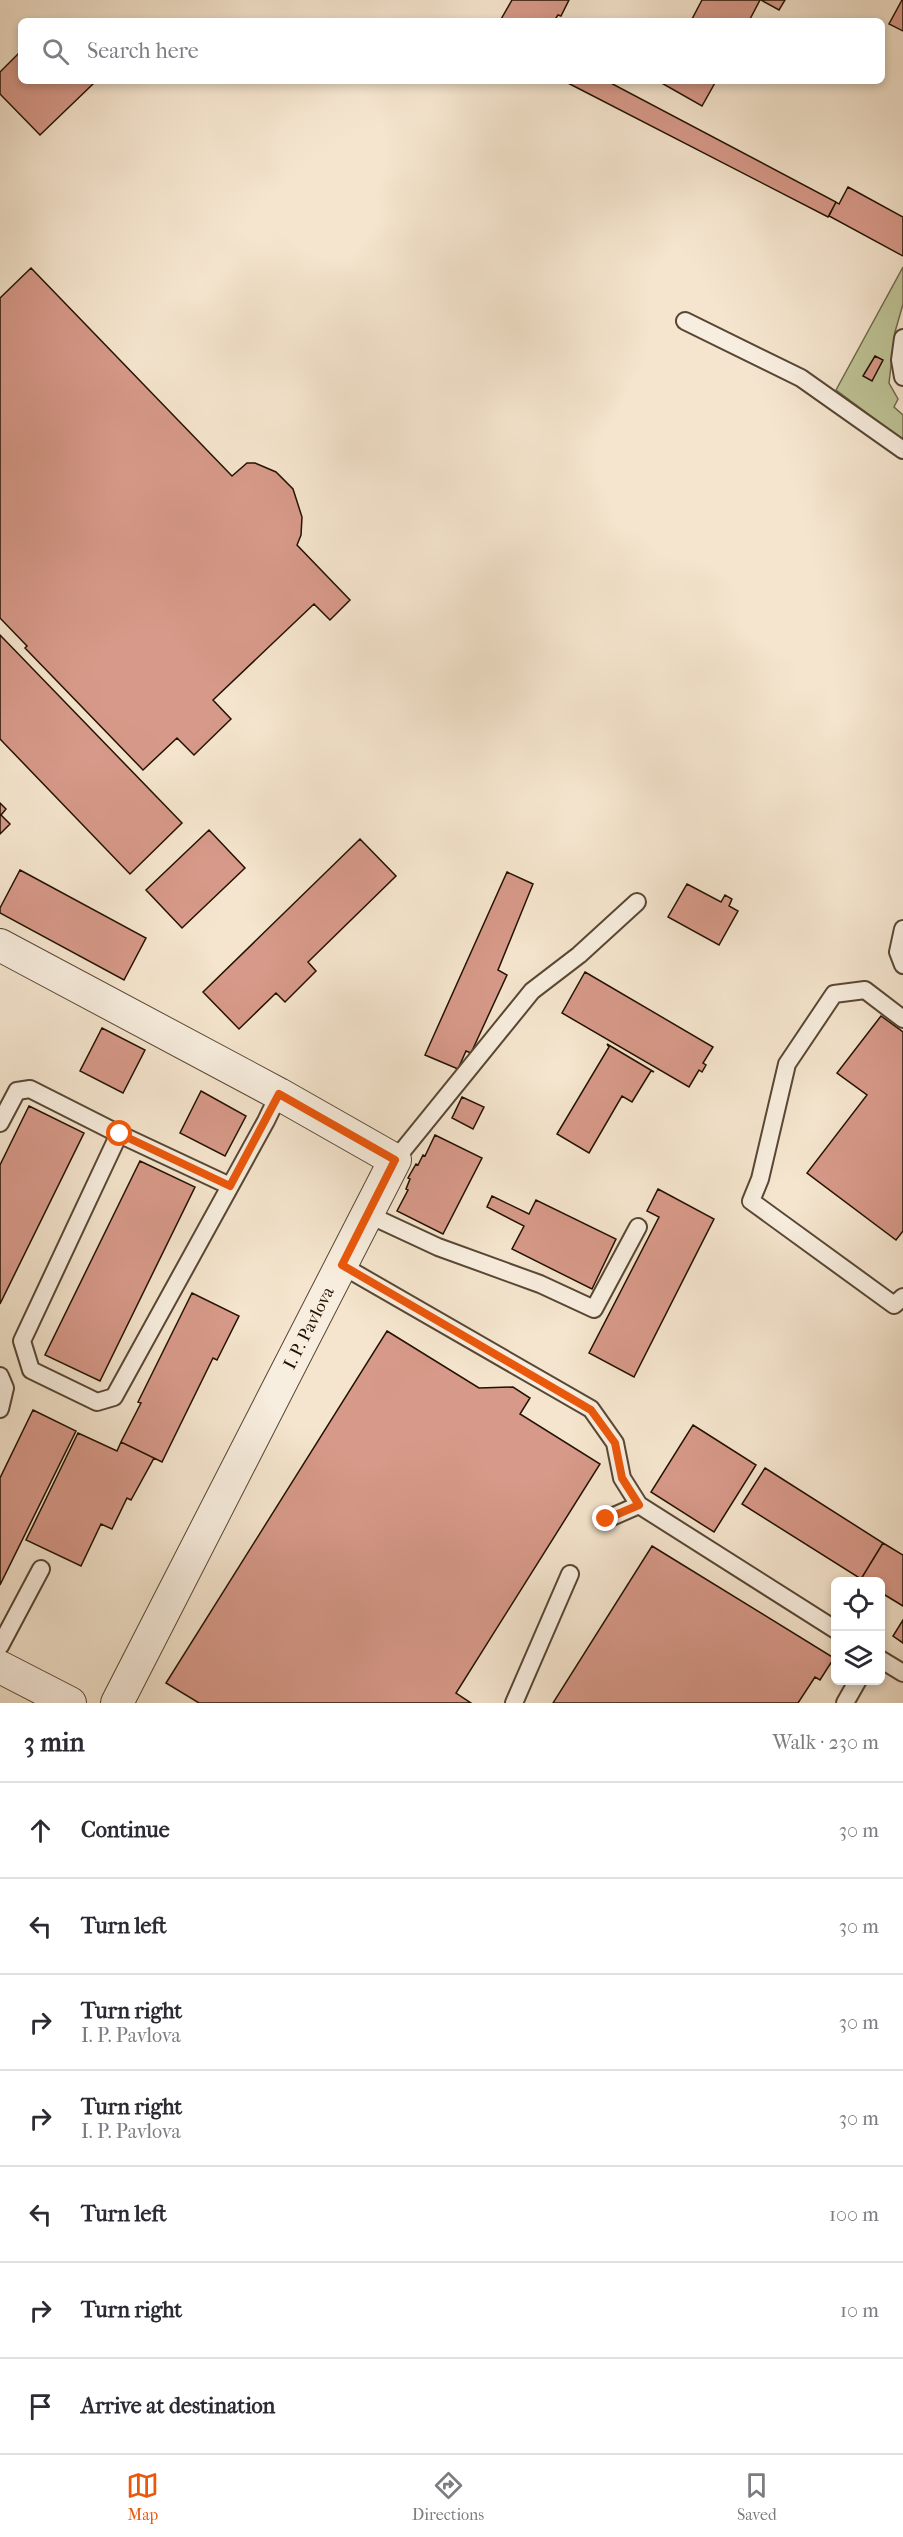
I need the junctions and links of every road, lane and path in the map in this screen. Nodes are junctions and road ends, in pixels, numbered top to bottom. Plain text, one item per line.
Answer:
1 (685, 321) dead end
2 (903, 338) edge
3 (903, 377) edge
4 (903, 450) edge
5 (637, 902) dead end
6 (903, 929) edge
7 (0, 945) edge
8 (903, 964) edge
9 (903, 1019) edge
10 (279, 1094) junction
11 (0, 1124) edge
12 (120, 1134) junction
13 (395, 1160) junction
14 (230, 1186) junction
15 (368, 1214) junction
16 (638, 1227) dead end
17 (342, 1265) junction
18 (903, 1297) edge
19 (0, 1376) edge
20 (0, 1409) edge
21 (639, 1505) junction
22 (606, 1519) dead end
23 (41, 1569) dead end
24 (570, 1574) dead end
25 (831, 1627) edge
26 (0, 1646) edge
27 (885, 1662) edge
28 (0, 1667) edge
29 (903, 1673) edge
30 (855, 1685) edge
31 (70, 1703) edge
32 (117, 1703) edge
33 (514, 1703) edge
34 (845, 1703) edge

1 - 4 lane
2 - 3 lane
5 - 13 lane
6 - 8 lane
7 - 10 street
9 - 18 lane
10 - 13 street
10 - 14 lane
11 - 12 lane
12 - 14 lane
12 - 14 lane
13 - 15 street, I. P. Pavlova
15 - 16 lane
15 - 17 street, I. P. Pavlova
17 - 21 lane
17 - 32 street, I. P. Pavlova
19 - 20 lane
21 - 22 lane
21 - 25 lane
23 - 26 lane
24 - 33 lane
27 - 29 lane
28 - 31 street
30 - 34 lane

